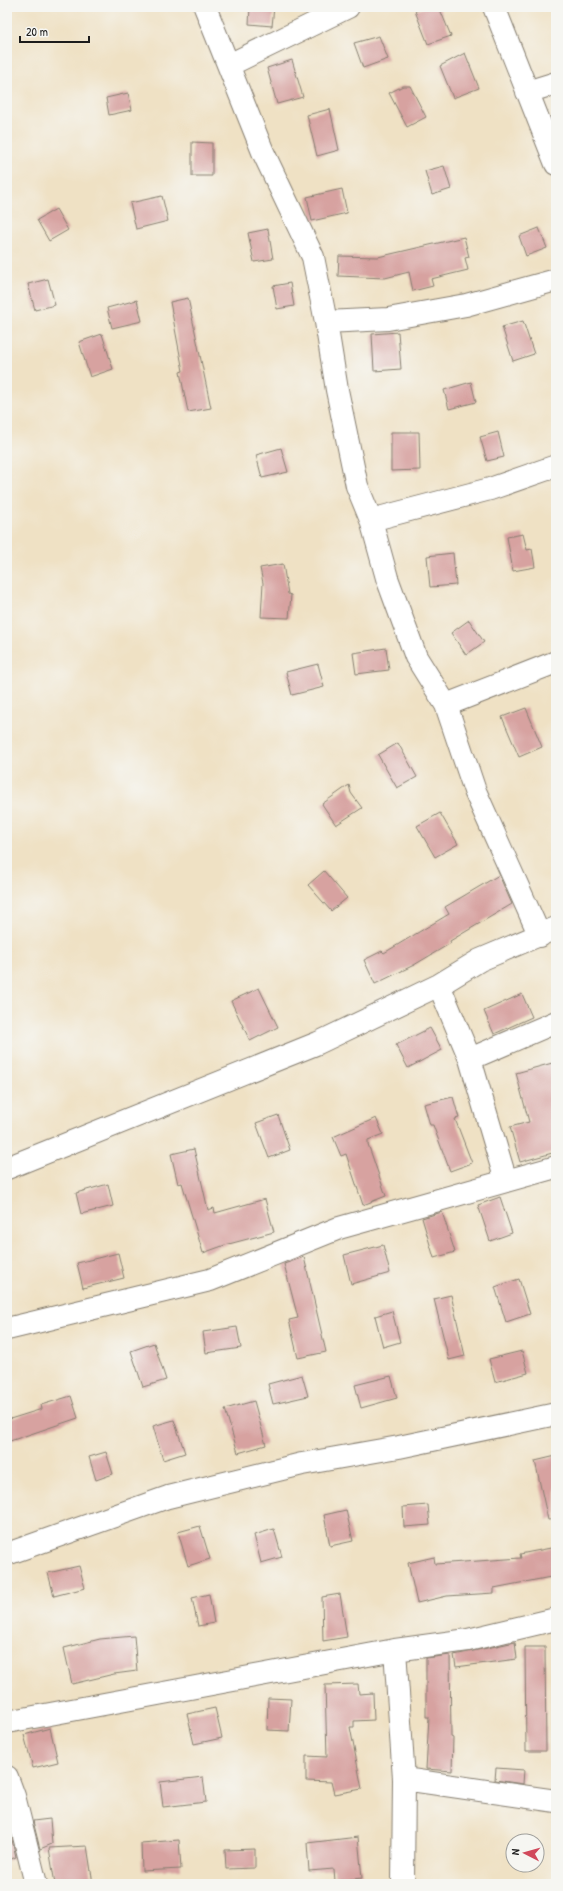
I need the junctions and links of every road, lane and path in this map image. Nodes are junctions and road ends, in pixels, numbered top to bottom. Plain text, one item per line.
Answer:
1 (205, 7) edge
2 (348, 7) edge
3 (494, 7) edge
4 (229, 65) junction
5 (556, 83) edge
6 (526, 92) junction
7 (556, 164) edge
8 (556, 280) edge
9 (326, 322) junction
10 (556, 466) edge
11 (371, 520) junction
12 (556, 662) edge
13 (446, 705) junction
14 (548, 932) edge
15 (439, 985) junction
16 (556, 1022) edge
17 (470, 1058) junction
18 (556, 1167) edge
19 (7, 1168) edge
20 (506, 1181) junction
21 (7, 1329) edge
22 (556, 1414) edge
23 (7, 1554) edge
24 (556, 1619) edge
25 (395, 1650) junction
26 (7, 1722) edge
27 (7, 1777) edge
28 (404, 1779) junction
29 (556, 1801) edge
30 (36, 1884) edge
31 (403, 1884) edge

1 - 4 street
2 - 4 street
3 - 6 street
4 - 9 street
5 - 6 street
6 - 7 street
8 - 9 street
9 - 11 street
10 - 11 street
11 - 13 street
12 - 13 street
13 - 14 street
14 - 15 street
15 - 17 street
15 - 19 street
16 - 17 street
17 - 20 street
18 - 20 street
20 - 21 street
22 - 23 street
24 - 25 street
25 - 26 street
25 - 28 street
27 - 30 street
28 - 29 street
28 - 31 street

